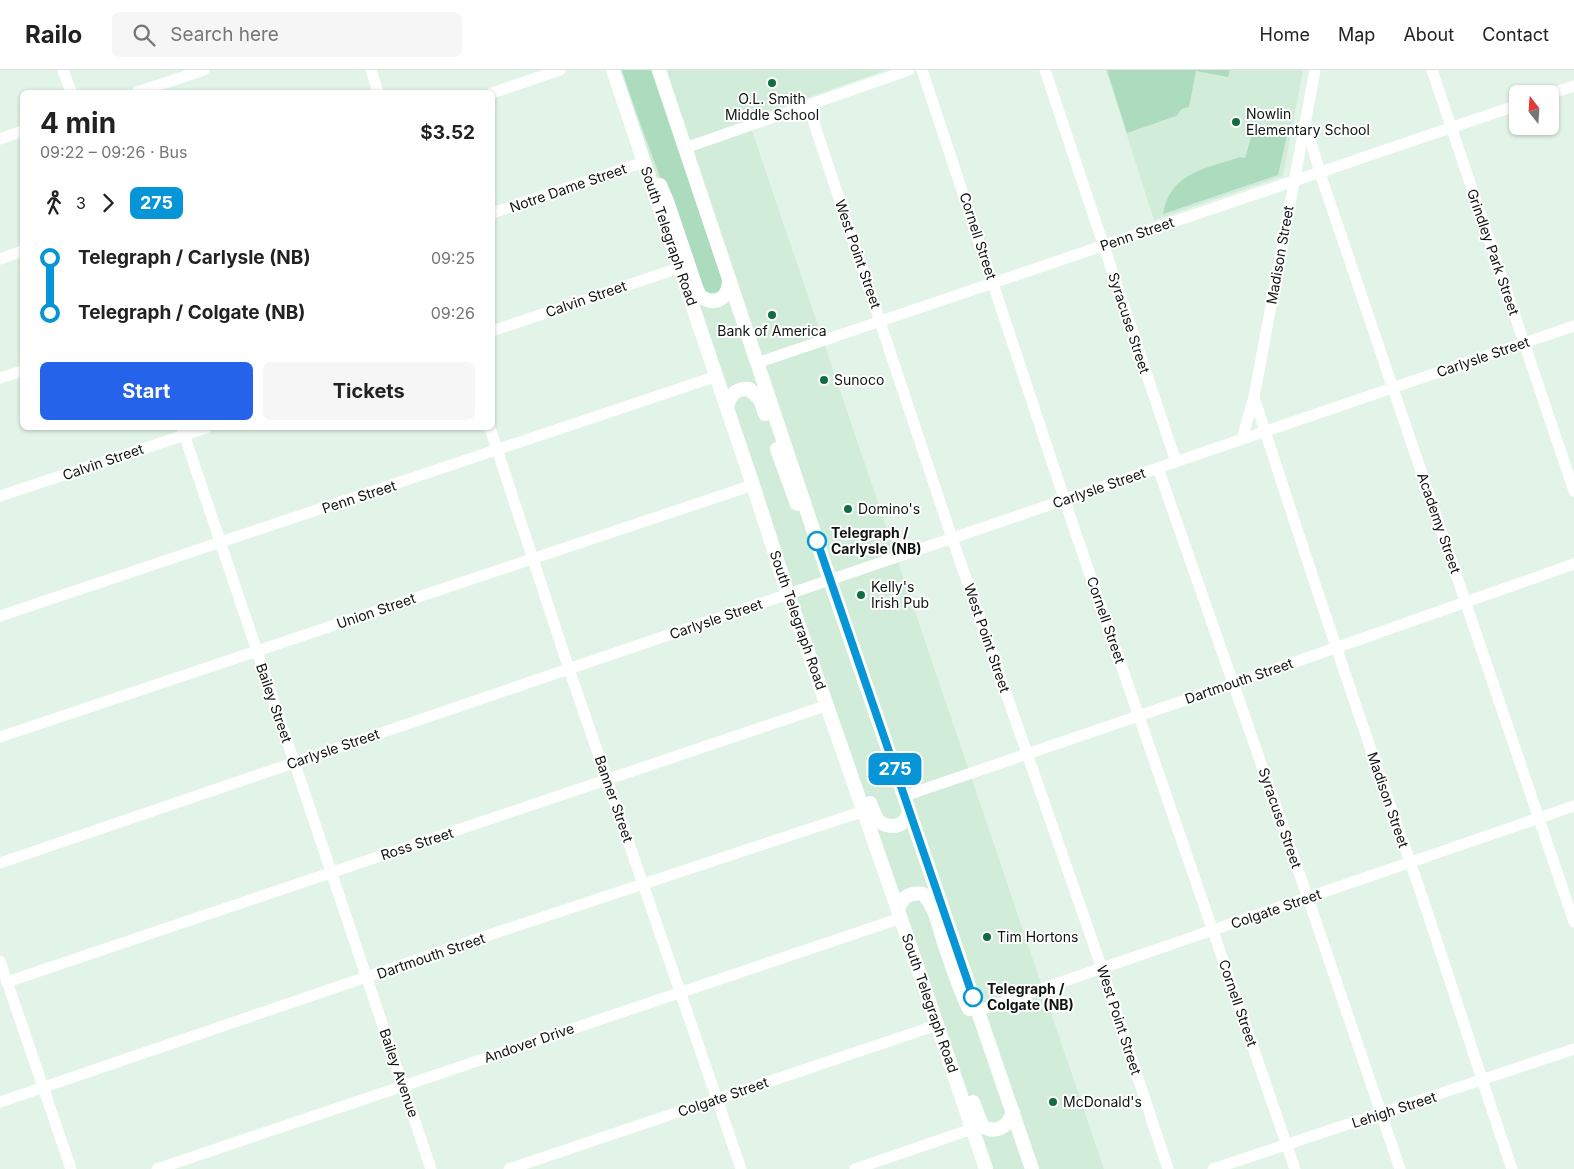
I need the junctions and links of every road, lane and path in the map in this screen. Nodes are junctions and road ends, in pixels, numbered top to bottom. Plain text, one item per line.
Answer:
1 (63, 70) edge
2 (204, 70) edge
3 (371, 70) edge
4 (560, 70) edge
5 (613, 70) edge
6 (659, 70) edge
7 (909, 70) edge
8 (922, 70) edge
9 (1044, 70) edge
10 (1315, 70) edge
11 (1432, 70) edge
12 (1574, 86) edge
13 (70, 90) edge
14 (143, 90) edge
15 (377, 90) edge
16 (1559, 91) edge
17 (495, 92) edge
18 (808, 105) junction
19 (1509, 108) edge
20 (1305, 123) junction
21 (1451, 127) junction
22 (20, 132) edge
23 (0, 139) edge
24 (638, 146) junction
25 (685, 148) junction
26 (644, 162) junction
27 (1320, 172) junction
28 (1294, 180) junction
29 (495, 212) edge
30 (1103, 246) junction
31 (20, 252) edge
32 (0, 259) edge
33 (679, 268) junction
34 (730, 280) junction
35 (993, 283) junction
36 (881, 322) junction
37 (1574, 326) edge
38 (495, 330) edge
39 (1524, 343) junction
40 (757, 363) junction
41 (20, 372) edge
42 (717, 376) junction
43 (0, 378) edge
44 (1393, 388) junction
45 (1254, 397) junction
46 (726, 407) junction
47 (491, 430) edge
48 (183, 431) edge
49 (1265, 432) junction
50 (1242, 439) junction
51 (497, 450) junction
52 (1176, 462) junction
53 (1158, 468) junction
54 (753, 484) junction
55 (1574, 491) edge
56 (0, 496) edge
57 (1065, 500) junction
58 (813, 528) junction
59 (952, 538) junction
60 (220, 543) junction
61 (533, 558) junction
62 (1574, 564) edge
63 (830, 580) junction
64 (788, 594) junction
65 (1466, 603) junction
66 (0, 616) edge
67 (1336, 647) junction
68 (256, 651) junction
69 (570, 669) junction
70 (1232, 684) junction
71 (823, 691) junction
72 (828, 705) junction
73 (1139, 716) junction
74 (0, 737) edge
75 (1027, 753) junction
76 (294, 762) junction
77 (608, 780) junction
78 (904, 796) junction
79 (1574, 806) edge
80 (864, 811) junction
81 (909, 812) junction
82 (1539, 818) junction
83 (1409, 862) junction
84 (0, 863) edge
85 (332, 872) junction
86 (644, 884) junction
87 (1308, 898) junction
88 (900, 914) junction
89 (1574, 922) edge
90 (1212, 930) junction
91 (0, 960) edge
92 (1101, 968) junction
93 (366, 978) junction
94 (922, 980) junction
95 (7, 982) junction
96 (680, 991) junction
97 (977, 1011) junction
98 (938, 1025) junction
99 (990, 1047) junction
100 (1574, 1049) edge
101 (1482, 1081) junction
102 (404, 1085) junction
103 (43, 1088) junction
104 (717, 1099) junction
105 (0, 1102) edge
106 (1013, 1112) junction
107 (1381, 1114) junction
108 (972, 1129) junction
109 (1287, 1145) junction
110 (71, 1169) edge
111 (157, 1169) edge
112 (431, 1169) edge
113 (509, 1169) edge
114 (741, 1169) edge
115 (855, 1169) edge
116 (986, 1169) edge
117 (1032, 1169) edge
118 (1168, 1169) edge
119 (1213, 1169) edge
120 (1295, 1169) edge
121 (1400, 1169) edge
122 (1512, 1169) edge

1 - 13 street
2 - 14 street
3 - 15 street
4 - 17 street
5 - 24 main road, South Telegraph Road
6 - 25 main road
7 - 18 street
8 - 35 street, Cornell Street
9 - 30 street, Syracuse Street
10 - 20 street, Madison Street
11 - 21 street, Grindley Park Street
12 - 16 street
18 - 25 street
18 - 36 street, West Point Street
19 - 21 street, Penn Street
20 - 27 street, Academy Street
20 - 28 street, Madison Street
21 - 27 street, Penn Street
21 - 39 street, Grindley Park Street
22 - 23 street
24 - 26 main road, South Telegraph Road
24 - 34 main road
25 - 34 main road
26 - 29 street, Notre Dame Street
26 - 33 main road, South Telegraph Road
27 - 28 street, Penn Street
27 - 44 street, Academy Street
28 - 30 street, Penn Street
28 - 45 street, Madison Street
30 - 35 street, Penn Street
30 - 52 street, Syracuse Street
31 - 32 street
33 - 38 street, Calvin Street
33 - 42 main road, South Telegraph Road
34 - 40 main road
35 - 36 street, Penn Street
35 - 57 street, Cornell Street
36 - 40 street, Penn Street
36 - 59 street, West Point Street
37 - 39 street, Carlysle Street
39 - 44 street, Carlysle Street
39 - 55 street, Grindley Park Street
40 - 58 main road
41 - 43 street
42 - 46 main road, South Telegraph Road
42 - 51 street, Penn Street
44 - 49 street, Carlysle Street
44 - 65 street, Academy Street
45 - 49 street, Madison Street
45 - 50 street, Madison Street
46 - 54 main road, South Telegraph Road
46 - 58 main road
47 - 51 street, Banner Street
48 - 56 street, Calvin Street
48 - 60 street, Bailey Street
49 - 50 street, Carlysle Street
49 - 67 street, Madison Street
50 - 52 street, Carlysle Street
51 - 60 street, Penn Street
51 - 61 street, Banner Street
52 - 53 street, Carlysle Street
53 - 57 street, Carlysle Street
53 - 70 street, Syracuse Street
54 - 61 street, Union Street
54 - 64 main road, South Telegraph Road
57 - 59 street, Carlysle Street
57 - 73 street, Cornell Street
58 - 63 main road
59 - 63 street, Carlysle Street
59 - 75 street, West Point Street
60 - 66 street, Penn Street
60 - 68 street, Bailey Street
61 - 68 street, Union Street
61 - 69 street, Banner Street
62 - 65 street, Dartmouth Street
63 - 64 street, Carlysle Street
63 - 78 main road
64 - 69 street, Carlysle Street
64 - 71 main road, South Telegraph Road
65 - 67 street, Dartmouth Street
65 - 82 street, Academy Street
67 - 70 street, Dartmouth Street
67 - 83 street, Madison Street
68 - 74 street, Union Street
68 - 76 street, Bailey Street
69 - 76 street, Carlysle Street
69 - 77 street, Banner Street
70 - 73 street, Dartmouth Street
70 - 87 street, Syracuse Street
71 - 72 main road, South Telegraph Road
71 - 81 main road
72 - 77 street, Ross Street
72 - 80 main road, South Telegraph Road
73 - 75 street, Dartmouth Street
73 - 90 street, Cornell Street
75 - 78 street, Dartmouth Street
75 - 92 street, West Point Street
76 - 84 street, Carlysle Street
76 - 85 street, Bailey Street
77 - 85 street, Ross Street
77 - 86 street, Banner Street
78 - 81 main road
79 - 82 street, Colgate Street
80 - 86 street, Dartmouth Street
80 - 88 main road, South Telegraph Road
81 - 97 main road
82 - 83 street, Colgate Street
82 - 89 street, Academy Street
83 - 87 street, Colgate Street
83 - 101 street, Madison Street
85 - 93 street, Bailey Street
85 - 95 street, Ross Street
86 - 93 street, Dartmouth Street
86 - 96 street, Banner Street
87 - 90 street, Colgate Street
87 - 107 street, Syracuse Street
88 - 94 main road, South Telegraph Road
88 - 96 street, Andover Drive
88 - 99 main road
90 - 92 street, Colgate Street
90 - 109 street, Cornell Street
91 - 95 street
92 - 97 street, Colgate Street
92 - 118 street, West Point Street
93 - 102 street, Bailey Avenue
93 - 103 street, Dartmouth Street
94 - 98 main road, South Telegraph Road
94 - 106 main road
95 - 103 street
96 - 102 street, Andover Drive
96 - 104 street, Banner Street
97 - 99 main road
98 - 104 street, Colgate Street
98 - 108 main road, South Telegraph Road
99 - 106 main road
100 - 101 street, Lehigh Street
101 - 107 street, Lehigh Street
101 - 122 street, Madison Street
102 - 111 street, Andover Drive
102 - 112 street, Bailey Avenue
103 - 105 street, Dartmouth Street
103 - 110 street
104 - 113 street, Colgate Street
104 - 114 street, Banner Street
106 - 117 main road
107 - 109 street, Lehigh Street
107 - 121 street, Syracuse Street
108 - 115 street
108 - 116 main road, South Telegraph Road
109 - 119 street, Lehigh Street
109 - 120 street, Cornell Street

